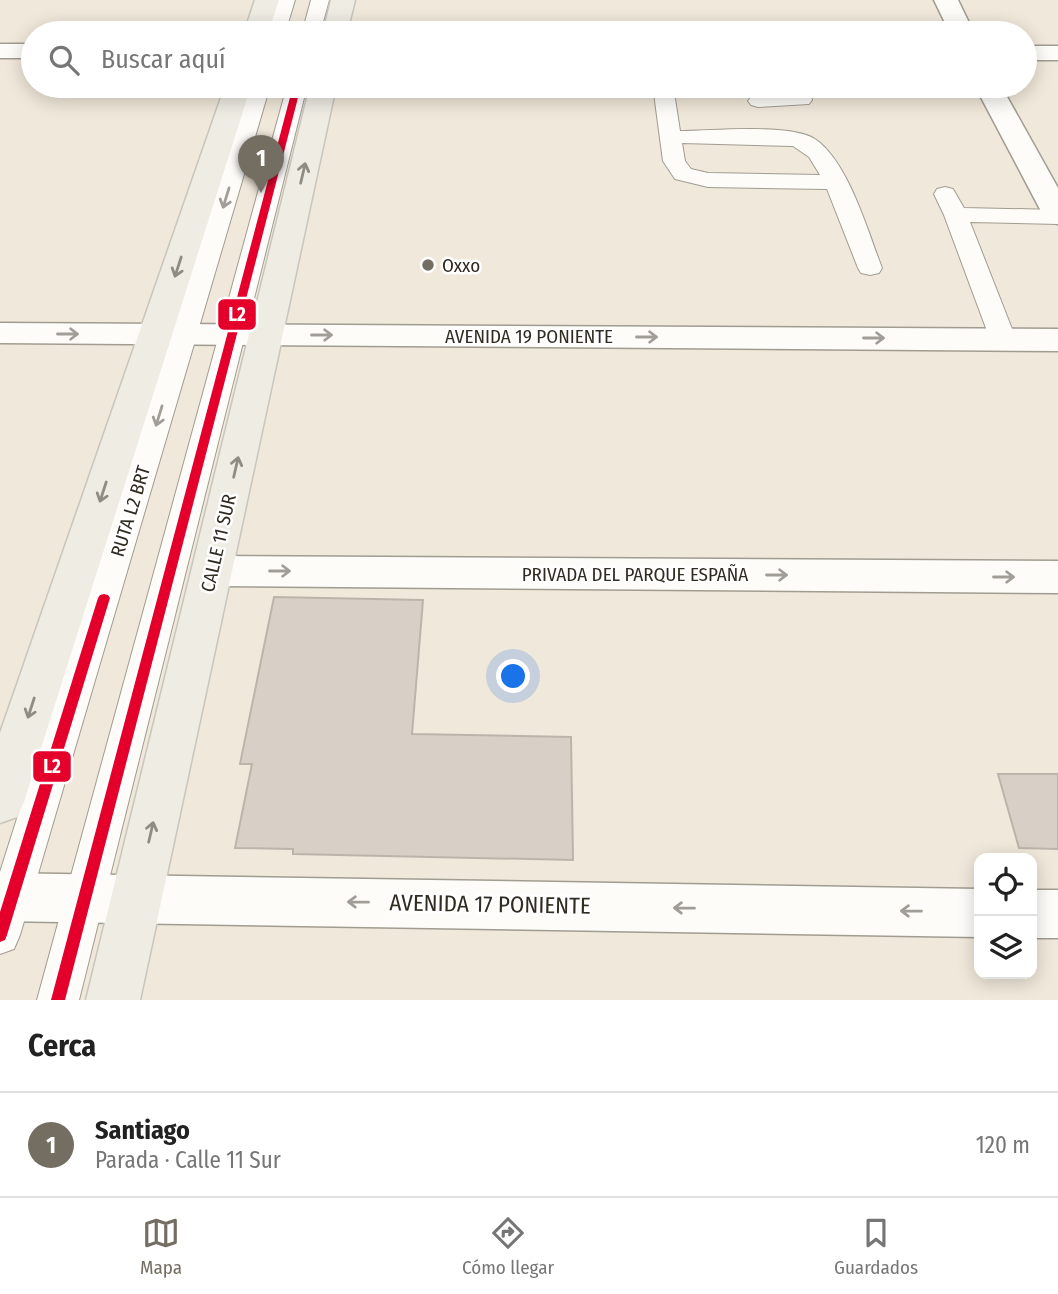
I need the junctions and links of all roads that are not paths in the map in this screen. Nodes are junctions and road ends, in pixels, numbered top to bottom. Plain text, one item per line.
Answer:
1 (267, 0) edge
2 (286, 0) edge
3 (320, 0) edge
4 (343, 0) edge
5 (946, 0) edge
6 (260, 21) edge
7 (280, 21) edge
8 (314, 21) edge
9 (338, 21) edge
10 (956, 21) edge
11 (0, 51) edge
12 (21, 51) edge
13 (1037, 53) edge
14 (1058, 53) edge
15 (235, 98) edge
16 (256, 98) edge
17 (295, 98) edge
18 (319, 98) edge
19 (665, 98) edge
20 (801, 98) edge
21 (994, 98) edge
22 (758, 102) dead end
23 (671, 138) junction
24 (835, 182) junction
25 (1058, 216) edge
26 (870, 268) dead end
27 (0, 333) edge
28 (170, 334) junction
29 (249, 335) junction
30 (1003, 340) junction
31 (1058, 340) edge
32 (212, 571) junction
33 (1058, 577) edge
34 (0, 802) edge
35 (85, 897) junction
36 (136, 898) junction
37 (4, 910) edge
38 (974, 913) edge
39 (1037, 914) edge
40 (1058, 914) edge
41 (58, 1000) edge
42 (113, 1000) edge

1 - 6 main road
2 - 7 lane
3 - 8 lane
4 - 9 main road
5 - 10 street
11 - 12 street
13 - 14 street
15 -> 28 main road
16 -> 28 lane, RUTA L2 BRT
17 - 29 lane
29 -> 18 main road, CALLE 11 SUR
19 - 23 lane
20 - 22 lane
21 - 25 street
23 - 24 lane
23 - 24 lane
24 - 26 lane
25 - 30 lane
27 -> 28 street, AVENIDA 19 PONIENTE
28 - 29 street, AVENIDA 19 PONIENTE
28 -> 34 main road
28 -> 37 lane, RUTA L2 BRT
29 -> 30 street, AVENIDA 19 PONIENTE
32 -> 29 main road, CALLE 11 SUR
29 - 35 lane
30 - 31 street, AVENIDA 19 PONIENTE
32 -> 33 street, PRIVADA DEL PARQUE ESPAÑA
36 -> 32 main road, CALLE 11 SUR
35 - 36 street, AVENIDA 17 PONIENTE
35 - 37 street, AVENIDA 17 PONIENTE
35 - 41 lane
38 -> 36 street, AVENIDA 17 PONIENTE
36 - 42 main road, CALLE 11 SUR
39 - 40 street

